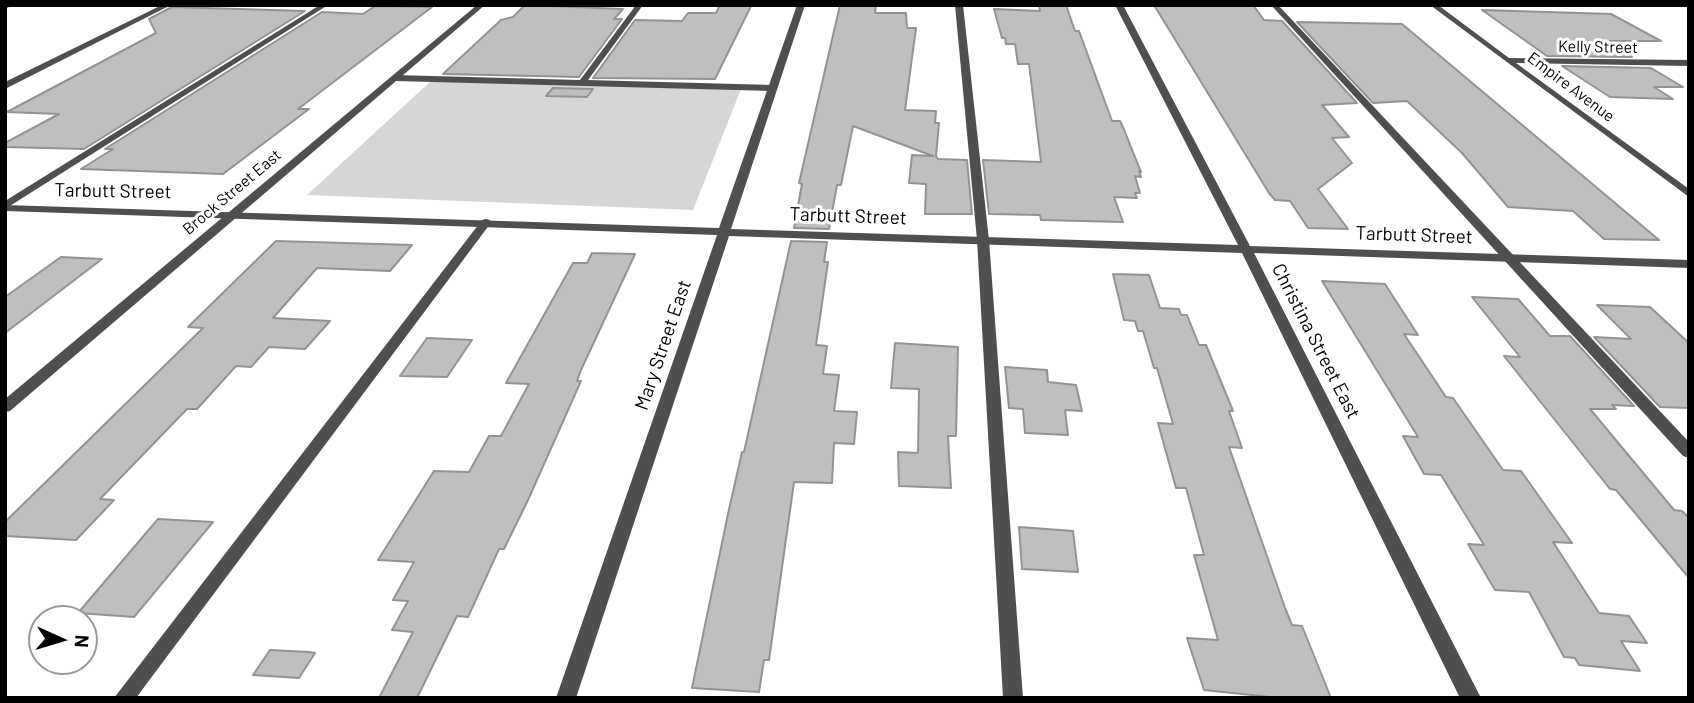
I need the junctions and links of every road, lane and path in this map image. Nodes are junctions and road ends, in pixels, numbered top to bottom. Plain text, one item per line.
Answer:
1 (10, 5) edge
2 (168, 5) edge
3 (325, 5) edge
4 (482, 5) edge
5 (640, 5) edge
6 (801, 5) edge
7 (959, 5) edge
8 (1119, 5) edge
9 (1274, 5) edge
10 (1433, 5) edge
11 (5, 7) edge
12 (1508, 60) junction
13 (1689, 63) edge
14 (395, 78) junction
15 (582, 83) junction
16 (5, 86) edge
17 (773, 88) junction
18 (1689, 194) edge
19 (5, 207) edge
20 (233, 214) junction
21 (485, 222) junction
22 (723, 231) junction
23 (983, 240) junction
24 (1246, 249) junction
25 (1511, 258) junction
26 (1689, 264) edge
27 (5, 407) edge
28 (1689, 452) edge
29 (124, 698) edge
30 (566, 698) edge
31 (1013, 698) edge
32 (1471, 698) edge

1 - 11 street
2 - 16 street
3 - 19 street
4 - 14 street, Brock Street East
5 - 15 street
6 - 17 street, Mary Street East
7 - 23 street
8 - 24 street, Christina Street East
9 - 25 street
10 - 12 street, Empire Avenue
12 - 13 street, Kelly Street
12 - 18 street, Empire Avenue
14 - 15 street
14 - 20 street, Brock Street East
15 - 17 street
17 - 22 street, Mary Street East
19 - 20 street, Tarbutt Street
20 - 21 street, Tarbutt Street
20 - 27 street, Brock Street East
21 - 22 street, Tarbutt Street
21 - 29 street
22 - 23 street, Tarbutt Street
22 - 30 street, Mary Street East
23 - 24 street, Tarbutt Street
23 - 31 street
24 - 25 street, Tarbutt Street
24 - 32 street, Christina Street East
25 - 26 street, Tarbutt Street
25 - 28 street

